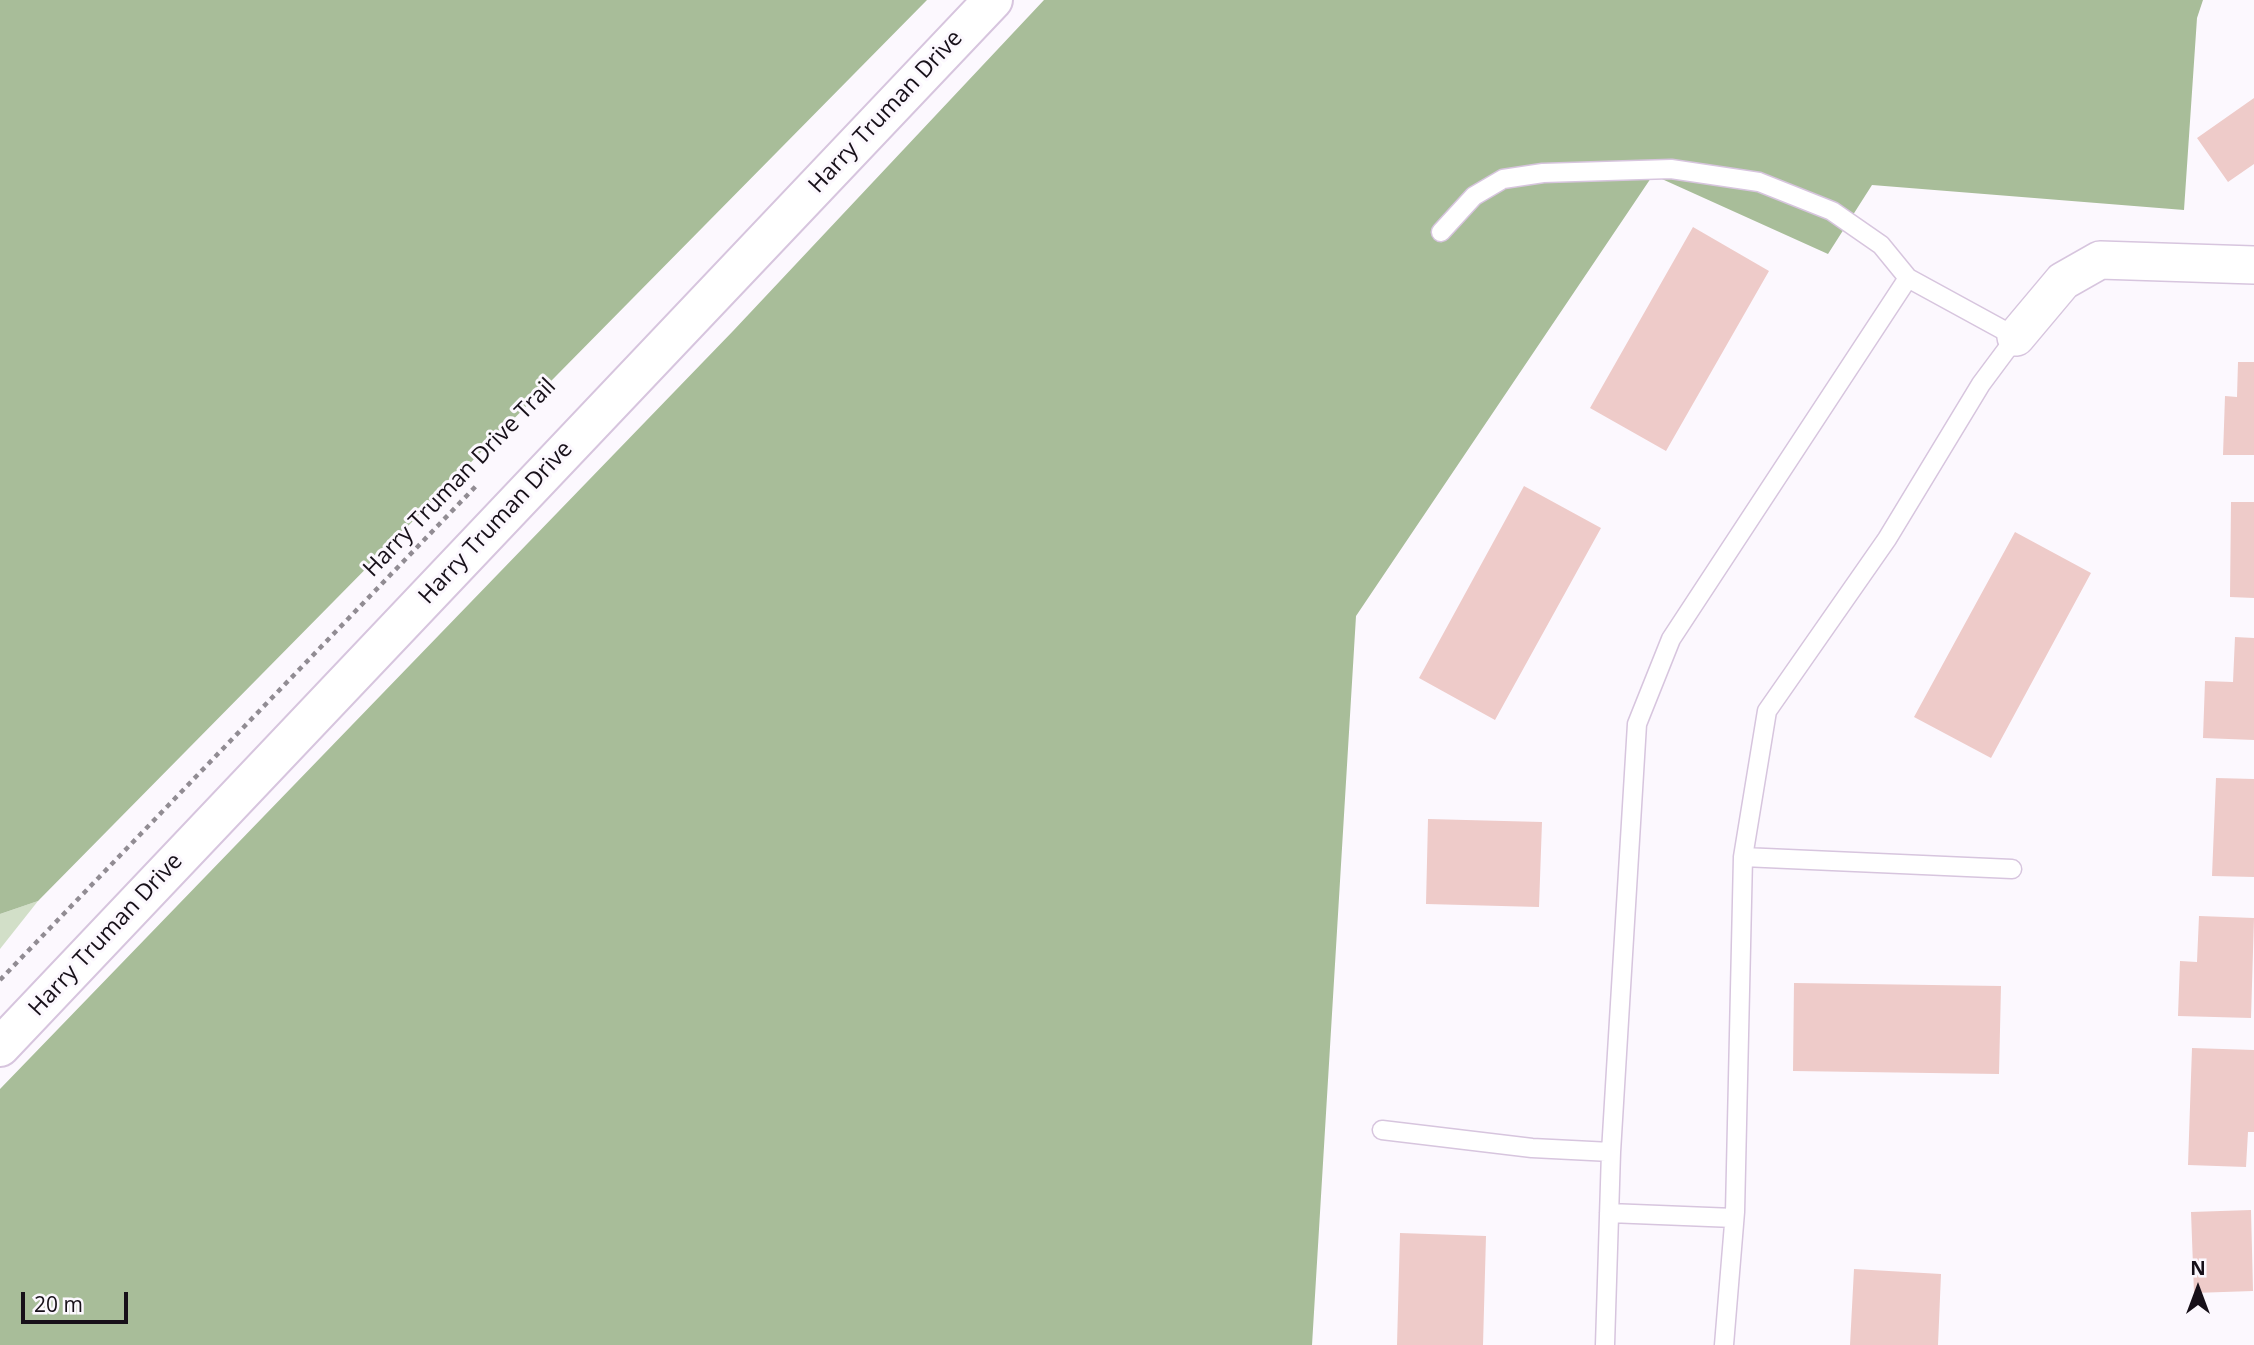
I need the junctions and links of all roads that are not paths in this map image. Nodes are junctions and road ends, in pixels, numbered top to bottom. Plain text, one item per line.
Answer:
1 (993, 0) edge
2 (1441, 232) dead end
3 (2254, 265) edge
4 (1908, 278) junction
5 (2016, 338) junction
6 (1743, 857) junction
7 (2012, 869) dead end
8 (0, 1047) edge
9 (1382, 1130) dead end
10 (1611, 1152) junction
11 (1609, 1213) junction
12 (1734, 1218) junction
13 (1605, 1345) edge
14 (1724, 1345) edge

1 - 8 main road, Harry Truman Drive
2 - 4 lane
3 - 5 street
4 - 5 lane
4 - 10 lane
5 - 6 lane
6 - 7 lane
6 - 12 lane
9 - 10 lane
10 - 11 lane
11 - 12 lane
11 - 13 lane
12 - 14 lane

